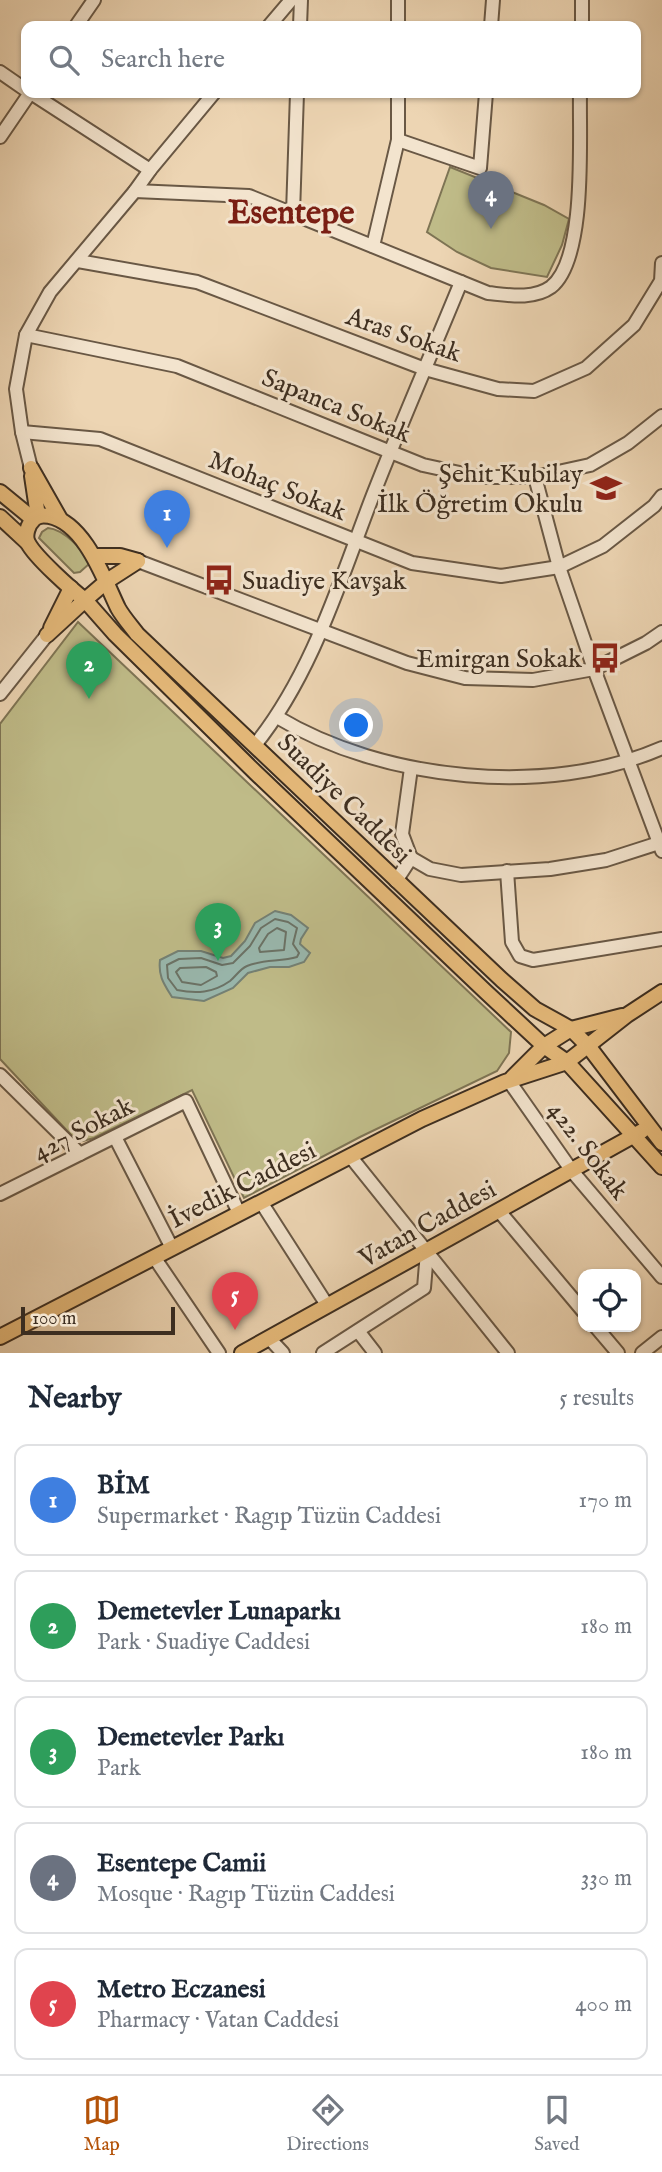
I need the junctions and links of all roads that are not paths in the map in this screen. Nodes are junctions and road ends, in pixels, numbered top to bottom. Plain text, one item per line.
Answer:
1 (94, 0) edge
2 (291, 0) edge
3 (301, 0) edge
4 (398, 0) edge
5 (493, 0) edge
6 (582, 0) edge
7 (79, 21) edge
8 (273, 21) edge
9 (300, 21) edge
10 (398, 21) edge
11 (491, 21) edge
12 (582, 21) edge
13 (0, 72) edge
14 (21, 86) edge
15 (25, 98) edge
16 (38, 98) edge
17 (210, 98) edge
18 (297, 98) edge
19 (398, 98) edge
20 (485, 98) edge
21 (580, 98) edge
22 (0, 137) edge
23 (398, 140) junction
24 (150, 170) junction
25 (135, 191) junction
26 (293, 214) junction
27 (373, 246) junction
28 (78, 261) junction
29 (662, 263) edge
30 (461, 282) junction
31 (26, 335) junction
32 (425, 369) junction
33 (662, 416) edge
34 (22, 432) junction
35 (390, 452) junction
36 (31, 468) junction
37 (535, 477) junction
38 (0, 492) edge
39 (662, 496) edge
40 (0, 517) edge
41 (35, 518) junction
42 (60, 519) junction
43 (356, 541) junction
44 (27, 542) junction
45 (94, 556) junction
46 (138, 561) junction
47 (559, 568) junction
48 (107, 581) junction
49 (71, 588) junction
50 (85, 600) junction
51 (320, 632) junction
52 (662, 632) edge
53 (47, 635) junction
54 (594, 669) junction
55 (0, 694) edge
56 (277, 717) junction
57 (255, 745) junction
58 (662, 748) edge
59 (630, 762) junction
60 (411, 768) junction
61 (661, 845) edge
62 (411, 858) junction
63 (507, 871) junction
64 (396, 881) junction
65 (662, 939) edge
66 (660, 990) edge
67 (627, 1015) junction
68 (571, 1030) junction
69 (544, 1046) junction
70 (589, 1047) junction
71 (567, 1062) junction
72 (0, 1075) edge
73 (509, 1081) junction
74 (649, 1126) junction
75 (635, 1135) junction
76 (115, 1137) junction
77 (662, 1143) edge
78 (80, 1154) junction
79 (350, 1156) junction
80 (662, 1167) edge
81 (572, 1171) junction
82 (3, 1189) edge
83 (261, 1202) junction
84 (499, 1211) junction
85 (239, 1213) junction
86 (172, 1248) junction
87 (427, 1252) junction
88 (154, 1257) junction
89 (662, 1277) edge
90 (327, 1305) junction
91 (578, 1305) edge
92 (358, 1331) junction
93 (600, 1332) edge
94 (0, 1337) edge
95 (662, 1337) edge
96 (269, 1338) junction
97 (219, 1353) edge
98 (242, 1353) edge
99 (283, 1353) edge
100 (323, 1353) edge
101 (375, 1353) edge
102 (508, 1353) edge
103 (618, 1353) edge
104 (642, 1353) edge

1 - 7 street
2 - 8 street
3 - 9 street
4 - 10 street
5 - 11 street
6 - 12 street
13 - 14 street
15 - 22 street
16 - 24 street
17 - 24 street
18 - 26 street
19 - 23 street
20 - 23 street
21 - 30 street
23 - 27 street
24 - 25 street
25 - 26 street
25 - 28 street
26 - 27 street
27 - 30 street
28 - 31 street
28 - 32 street, Aras Sokak
29 - 32 street, Aras Sokak
30 - 32 street
31 - 34 street
31 - 35 street, Sapanca Sokak
32 - 35 street
33 - 37 street, Sapanca Sokak
34 - 36 street
34 - 43 street, Mohaç Sokak
35 - 37 street, Sapanca Sokak
35 - 43 street
36 - 41 main road
36 - 42 main road, Suadiye Caddesi
37 - 47 street
38 - 41 main road
39 - 47 street, Mohaç Sokak
40 - 44 main road, Suadiye Caddesi
41 - 42 main road
41 - 44 main road
42 - 45 main road, Suadiye Caddesi
43 - 47 street, Mohaç Sokak
43 - 51 street
44 - 49 main road, Suadiye Caddesi
45 - 46 main road
45 - 48 main road, Suadiye Caddesi
46 - 48 main road
46 - 51 street
47 - 54 street
48 - 50 main road
48 - 57 main road, Suadiye Caddesi
49 - 50 main road, Suadiye Caddesi
49 - 53 main road
50 - 53 main road
50 - 69 main road, Suadiye Caddesi
51 - 54 street
51 - 56 street
52 - 54 street
53 - 55 street
54 - 59 street
56 - 57 street
56 - 60 street
57 - 64 main road, Suadiye Caddesi
58 - 59 street
59 - 60 street
59 - 61 street
60 - 62 street
61 - 63 street
62 - 63 street
62 - 64 street
63 - 65 street
64 - 68 main road, Suadiye Caddesi
66 - 67 main road, İvedik Caddesi
67 - 68 main road, İvedik Caddesi
67 - 70 main road, İvedik Caddesi
68 - 69 main road, İvedik Caddesi
68 - 70 main road
69 - 71 main road
69 - 73 main road, İvedik Caddesi
70 - 71 main road, İvedik Caddesi
70 - 74 main road
71 - 73 main road, İvedik Caddesi
71 - 75 main road
72 - 78 street
73 - 79 main road, İvedik Caddesi
73 - 81 street, 422. Sokak
74 - 75 main road, Vatan Caddesi
74 - 77 main road
75 - 80 main road
75 - 81 main road, Vatan Caddesi
76 - 78 street, 427 Sokak
76 - 85 street, 427 Sokak
76 - 86 street
78 - 82 street, 427 Sokak
79 - 83 main road, İvedik Caddesi
79 - 87 street
81 - 84 main road, Vatan Caddesi
81 - 89 street, 422. Sokak
83 - 85 main road, İvedik Caddesi
83 - 90 street
84 - 87 main road, Vatan Caddesi
84 - 91 street
85 - 86 main road, İvedik Caddesi
86 - 88 main road, İvedik Caddesi
87 - 90 main road, Vatan Caddesi
87 - 92 street
87 - 102 street
88 - 94 main road, İvedik Caddesi
88 - 97 street
90 - 96 main road, Vatan Caddesi
92 - 100 street
92 - 101 street
93 - 103 street
95 - 104 street
96 - 98 main road, Vatan Caddesi
96 - 99 street

